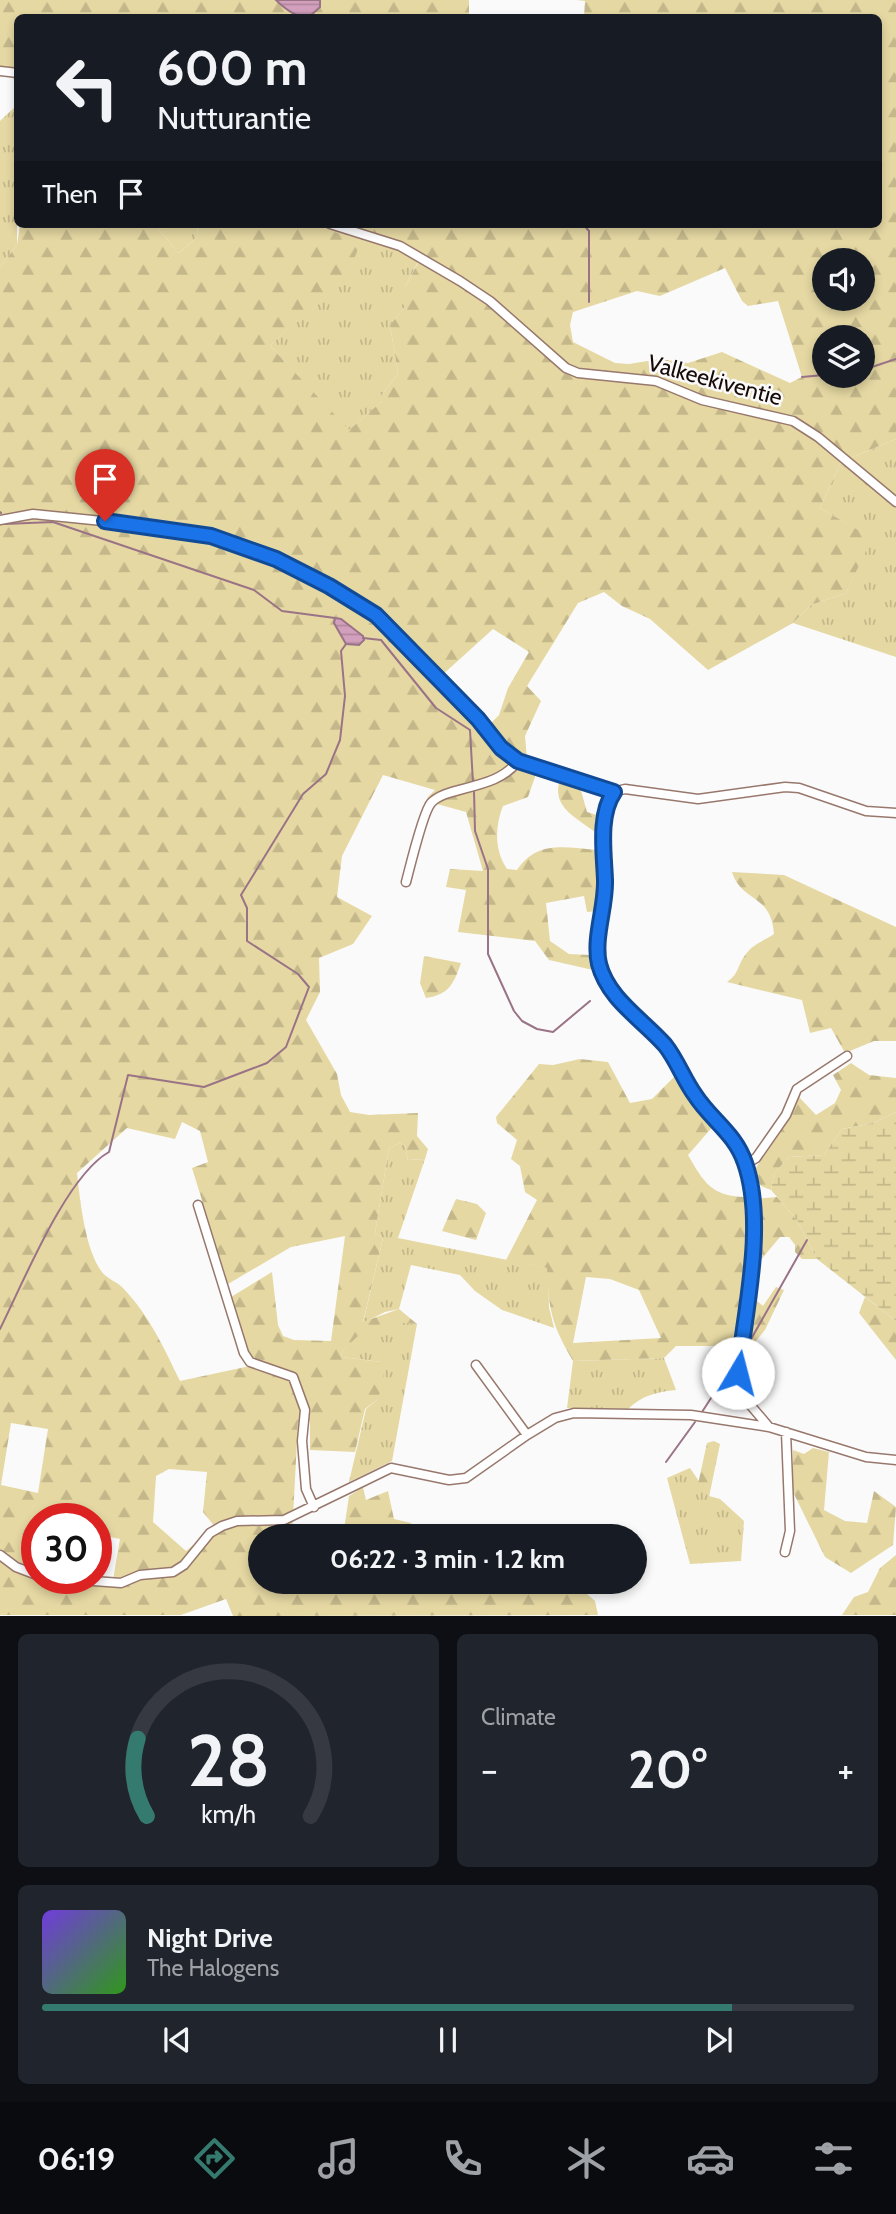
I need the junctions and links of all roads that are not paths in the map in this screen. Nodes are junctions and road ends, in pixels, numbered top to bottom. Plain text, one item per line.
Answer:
1 (343, 228) edge
2 (896, 502) edge
3 (0, 520) edge
4 (518, 761) junction
5 (614, 792) junction
6 (896, 813) edge
7 (406, 882) dead end
8 (847, 1056) dead end
9 (746, 1164) junction
10 (198, 1205) dead end
11 (476, 1365) dead end
12 (769, 1427) junction
13 (786, 1432) junction
14 (527, 1435) junction
15 (896, 1460) edge
16 (314, 1507) junction
17 (785, 1552) dead end
18 (0, 1555) edge
19 (21, 1569) edge
20 (112, 1582) edge

1 - 2 street, Valkeekiventie
3 - 4 street
4 - 5 street
4 - 7 street
5 - 6 street
5 - 9 street
8 - 9 street
9 - 12 street
10 - 16 street
11 - 14 street
12 - 13 street
12 - 14 street
13 - 15 street
13 - 17 street
14 - 16 street
16 - 20 street
18 - 19 street

